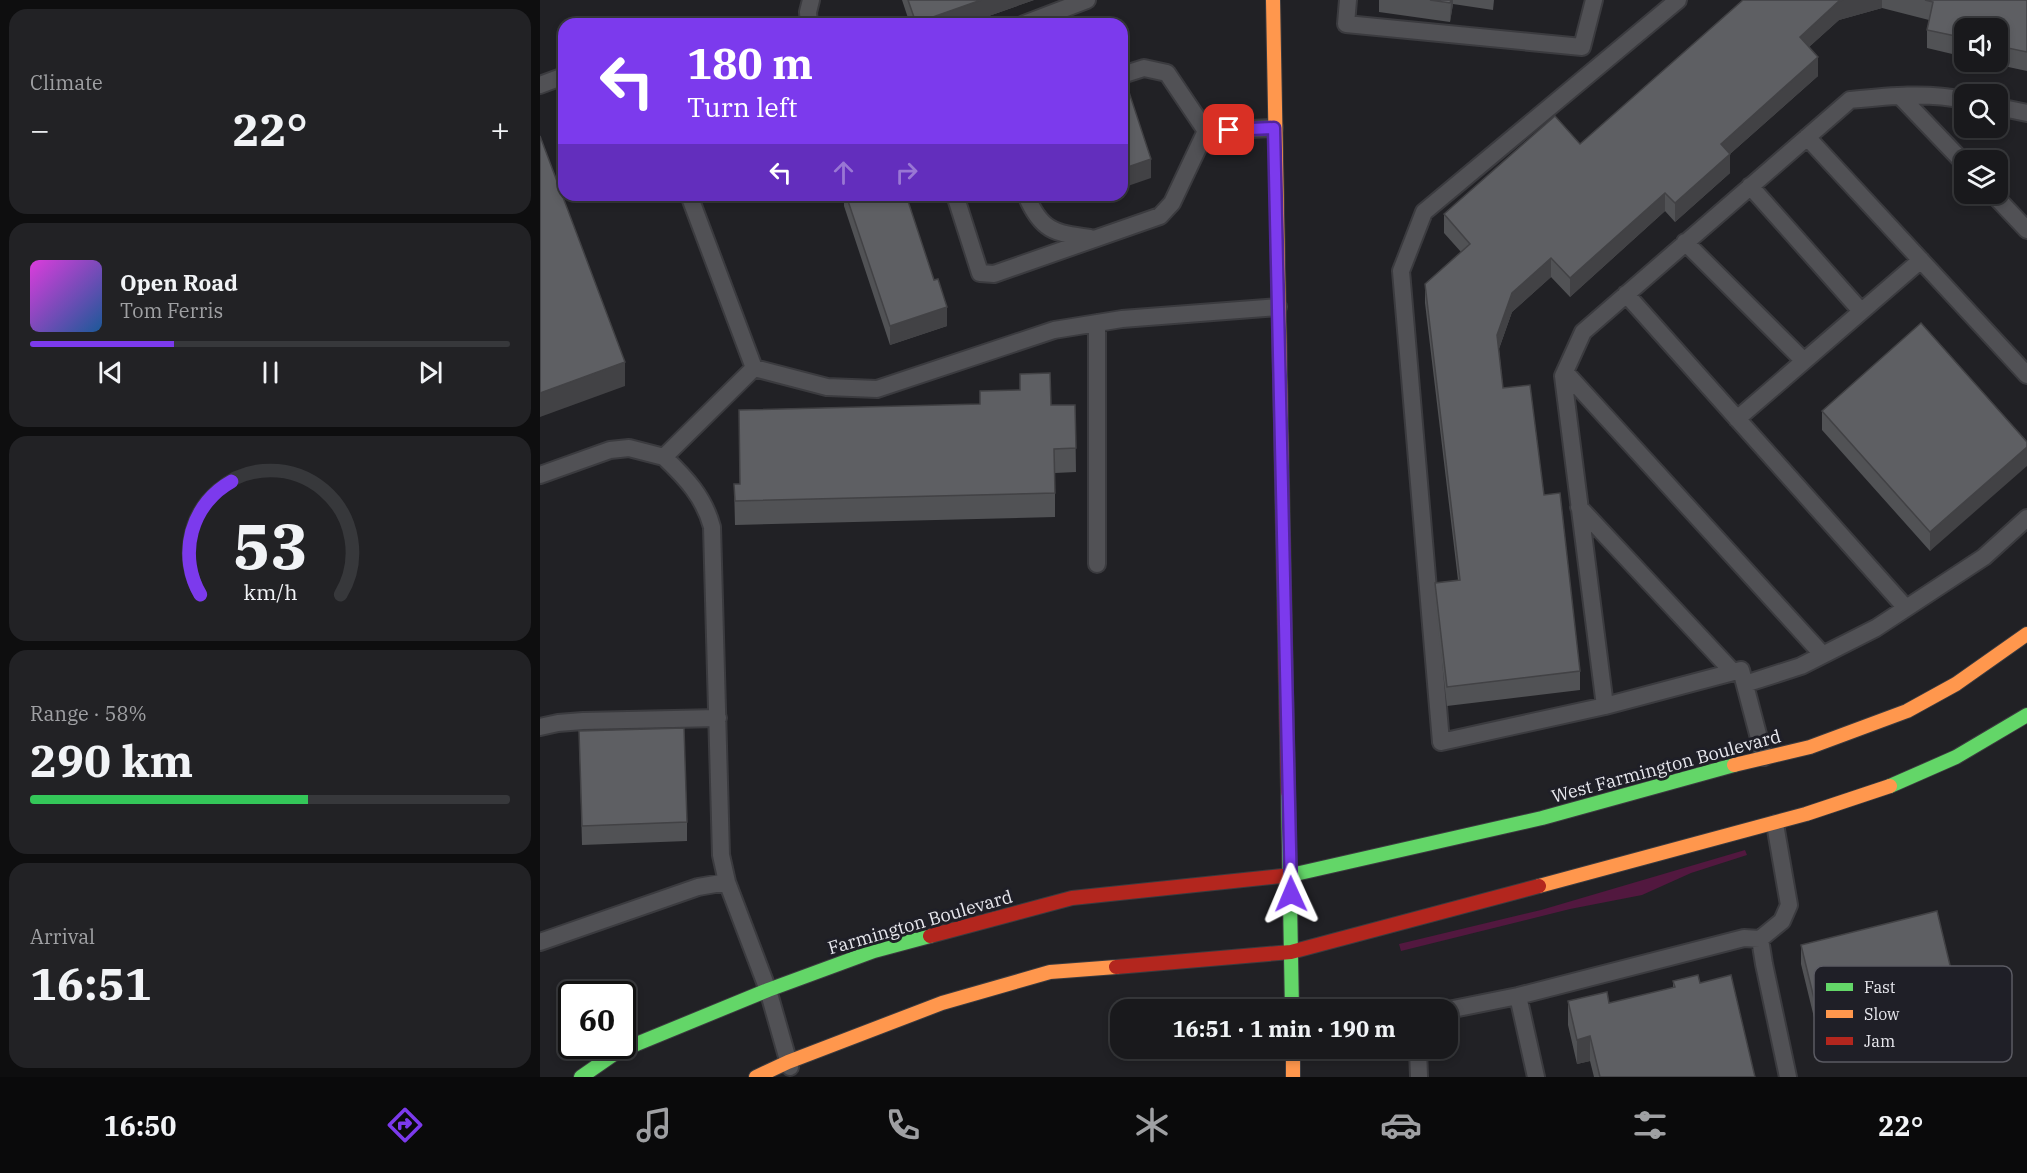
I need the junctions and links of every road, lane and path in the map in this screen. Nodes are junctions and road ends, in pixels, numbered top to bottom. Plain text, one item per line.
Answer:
1 (811, 0) edge
2 (1087, 0) edge
3 (1273, 0) edge
4 (1348, 0) edge
5 (1594, 0) edge
6 (1678, 0) edge
7 (808, 18) edge
8 (1040, 18) edge
9 (1128, 73) edge
10 (558, 78) edge
11 (540, 85) edge
12 (1900, 96) junction
13 (1954, 98) edge
14 (2008, 110) edge
15 (2024, 115) edge
16 (1274, 128) junction
17 (1206, 131) junction
18 (1807, 137) junction
19 (1954, 152) edge
20 (1750, 186) junction
21 (691, 201) edge
22 (958, 201) edge
23 (1028, 201) edge
24 (2002, 204) edge
25 (2027, 230) edge
26 (1093, 238) junction
27 (1685, 242) junction
28 (1921, 260) junction
29 (1626, 294) junction
30 (1278, 307) junction
31 (1861, 311) junction
32 (1096, 323) junction
33 (1804, 361) junction
34 (754, 368) junction
35 (1565, 372) junction
36 (2027, 375) edge
37 (1737, 419) junction
38 (664, 457) junction
39 (540, 475) edge
40 (1579, 507) junction
41 (2027, 518) edge
42 (1097, 564) dead end
43 (1906, 608) junction
44 (2027, 634) edge
45 (1822, 654) junction
46 (1739, 678) junction
47 (1605, 706) junction
48 (2027, 715) edge
49 (718, 718) junction
50 (540, 727) edge
51 (1764, 757) junction
52 (1775, 824) junction
53 (1291, 875) junction
54 (727, 882) junction
55 (1760, 939) junction
56 (540, 942) edge
57 (1291, 952) junction
58 (768, 990) junction
59 (1518, 996) junction
60 (1292, 999) edge
61 (1458, 1008) edge
62 (1293, 1059) edge
63 (1418, 1059) edge
64 (793, 1073) edge
65 (581, 1077) edge
66 (756, 1077) edge
67 (1293, 1077) edge
68 (1419, 1077) edge
69 (1536, 1077) edge
70 (1788, 1077) edge

1 - 7 lane
2 - 8 lane
3 - 16 main road
4 - 5 lane
6 - 47 lane
9 - 17 lane
10 - 11 lane
12 - 13 lane
12 - 18 lane
12 - 19 lane
14 - 15 lane
16 - 17 lane
16 - 30 main road
17 - 26 lane
18 - 20 lane
18 - 28 lane
20 - 27 lane
20 - 31 lane
21 - 34 lane
22 - 26 lane
23 - 26 lane
24 - 25 lane
27 - 29 lane
27 - 33 lane
28 - 31 lane
28 - 36 lane
29 - 35 lane
29 - 37 lane
30 - 32 lane
30 - 53 main road
31 - 33 lane
32 - 34 lane
32 - 42 lane
33 - 37 lane
34 - 38 lane
35 - 40 lane
35 - 45 lane
37 - 43 lane
38 - 39 lane
38 - 49 lane
40 - 46 lane
40 - 47 lane
41 - 43 lane
43 - 45 lane
44 - 51 main road, West Farmington Boulevard
45 - 46 lane
46 - 47 lane
46 - 51 lane
48 - 52 main road
49 - 50 lane
49 - 54 lane
51 - 53 main road, West Farmington Boulevard
52 - 55 lane
52 - 57 main road
53 - 57 main road
53 - 58 main road, Farmington Boulevard
54 - 56 lane
54 - 58 lane
55 - 59 lane
55 - 70 lane
57 - 60 main road
57 - 64 main road
58 - 64 lane
58 - 65 main road, Farmington Boulevard
59 - 61 lane
59 - 69 lane
62 - 67 main road
63 - 68 lane
64 - 66 main road

